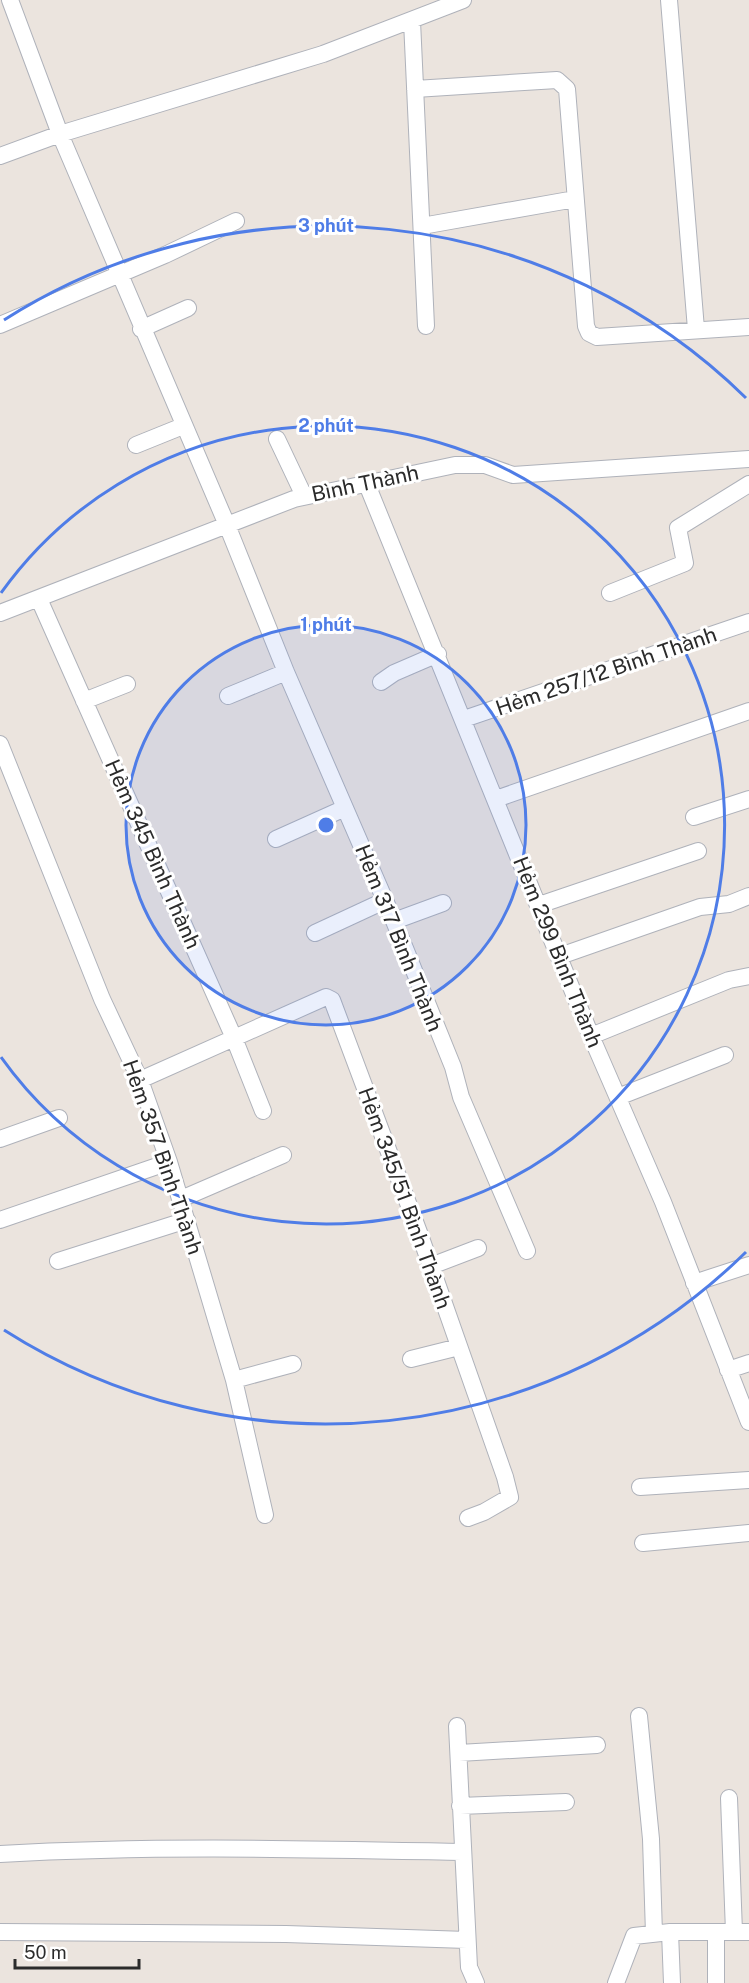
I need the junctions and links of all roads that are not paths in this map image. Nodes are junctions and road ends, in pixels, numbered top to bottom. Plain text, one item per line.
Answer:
1 (10, 0) edge
2 (463, 0) edge
3 (669, 0) edge
4 (412, 21) junction
5 (415, 89) junction
6 (60, 134) junction
7 (0, 156) edge
8 (576, 199) junction
9 (236, 221) dead end
10 (422, 226) junction
11 (119, 275) junction
12 (188, 308) dead end
13 (0, 325) edge
14 (426, 326) dead end
15 (749, 327) edge
16 (141, 329) junction
17 (696, 330) junction
18 (183, 426) junction
19 (277, 439) dead end
20 (136, 445) dead end
21 (747, 463) edge
22 (366, 482) junction
23 (749, 484) edge
24 (304, 496) junction
25 (227, 525) junction
26 (610, 593) dead end
27 (39, 599) junction
28 (0, 613) edge
29 (749, 622) edge
30 (438, 654) junction
31 (286, 672) junction
32 (381, 682) dead end
33 (127, 684) dead end
34 (228, 696) dead end
35 (84, 701) junction
36 (749, 711) edge
37 (464, 719) junction
38 (0, 744) edge
39 (496, 799) junction
40 (749, 800) edge
41 (345, 808) junction
42 (694, 817) dead end
43 (276, 839) dead end
44 (698, 851) dead end
45 (749, 896) edge
46 (384, 901) junction
47 (443, 903) dead end
48 (539, 905) junction
49 (394, 921) junction
50 (315, 933) dead end
51 (560, 956) junction
52 (749, 976) edge
53 (591, 1036) junction
54 (234, 1038) junction
55 (725, 1055) dead end
56 (140, 1080) junction
57 (618, 1097) junction
58 (262, 1111) dead end
59 (59, 1118) dead end
60 (0, 1138) edge
61 (283, 1155) dead end
62 (169, 1162) junction
63 (181, 1199) junction
64 (0, 1220) edge
65 (187, 1220) junction
66 (477, 1248) dead end
67 (527, 1251) dead end
68 (58, 1261) dead end
69 (749, 1265) edge
70 (431, 1266) junction
71 (694, 1283) junction
72 (459, 1347) junction
73 (411, 1359) dead end
74 (749, 1363) edge
75 (293, 1364) dead end
76 (728, 1370) junction
77 (234, 1380) junction
78 (749, 1422) edge
79 (749, 1480) edge
80 (640, 1487) dead end
81 (265, 1515) dead end
82 (468, 1518) dead end
83 (749, 1533) edge
84 (643, 1543) dead end
85 (639, 1716) dead end
86 (457, 1726) dead end
87 (597, 1745) dead end
88 (459, 1752) junction
89 (729, 1798) dead end
90 (566, 1802) dead end
91 (460, 1806) junction
92 (462, 1852) junction
93 (0, 1854) edge
94 (0, 1932) edge
95 (716, 1932) junction
96 (741, 1932) edge
97 (662, 1933) junction
98 (467, 1940) junction
99 (476, 1983) edge
100 (616, 1983) edge
101 (672, 1983) edge
102 (716, 1983) edge

1 - 6 street, Hẻm 317 Bình Thành
2 - 4 street
3 - 17 street
4 - 5 street
4 - 6 street
5 - 8 street
5 - 10 street
6 - 7 street
6 - 11 street, Hẻm 317 Bình Thành
8 - 10 street
8 - 17 street
9 - 11 street
10 - 14 street
11 - 13 street
11 - 16 street, Hẻm 317 Bình Thành
12 - 16 street
15 - 17 street
16 - 18 street, Hẻm 317 Bình Thành
18 - 20 street
18 - 25 street, Hẻm 317 Bình Thành
19 - 24 street
21 - 22 street, Bình Thành
22 - 24 street, Bình Thành
22 - 30 street, Hẻm 299 Bình Thành
23 - 26 street
24 - 25 street, Bình Thành
25 - 27 street, Bình Thành
25 - 31 street, Hẻm 317 Bình Thành
27 - 28 street, Bình Thành
27 - 35 street, Hẻm 345 Bình Thành
29 - 37 street, Hẻm 257/12 Bình Thành
30 - 32 street
30 - 37 street, Hẻm 299 Bình Thành
31 - 34 street
31 - 41 street, Hẻm 317 Bình Thành
33 - 35 street
35 - 54 street, Hẻm 345 Bình Thành
36 - 39 street
37 - 39 street, Hẻm 299 Bình Thành
38 - 56 street, Hẻm 357 Bình Thành
39 - 48 street, Hẻm 299 Bình Thành
40 - 42 street
41 - 43 street
41 - 46 street, Hẻm 317 Bình Thành
44 - 48 street
45 - 51 street
46 - 49 street, Hẻm 317 Bình Thành
46 - 50 street
47 - 49 street
48 - 51 street, Hẻm 299 Bình Thành
49 - 67 street, Hẻm 317 Bình Thành
51 - 53 street, Hẻm 299 Bình Thành
52 - 53 street
53 - 57 street, Hẻm 299 Bình Thành
54 - 56 street
54 - 58 street, Hẻm 345 Bình Thành
54 - 70 street, Hẻm 345/51 Bình Thành
55 - 57 street
56 - 62 street, Hẻm 357 Bình Thành
57 - 71 street, Hẻm 299 Bình Thành
59 - 60 street
61 - 63 street
62 - 63 street, Hẻm 357 Bình Thành
62 - 64 street
63 - 65 street, Hẻm 357 Bình Thành
65 - 68 street
65 - 77 street, Hẻm 357 Bình Thành
66 - 70 street
69 - 71 street
70 - 72 street, Hẻm 345/51 Bình Thành
71 - 76 street, Hẻm 299 Bình Thành
72 - 73 street
72 - 82 street, Hẻm 345/51 Bình Thành
74 - 76 street
75 - 77 street
76 - 78 street, Hẻm 299 Bình Thành
77 - 81 street, Hẻm 357 Bình Thành
79 - 80 street
83 - 84 street
85 - 97 street
86 - 88 street
87 - 88 street
88 - 91 street
89 - 96 street
90 - 91 street
91 - 92 street
92 - 93 street
92 - 98 street
94 - 98 street
95 - 96 street
95 - 97 street
95 - 102 street
97 - 100 street
97 - 101 street
98 - 99 street

